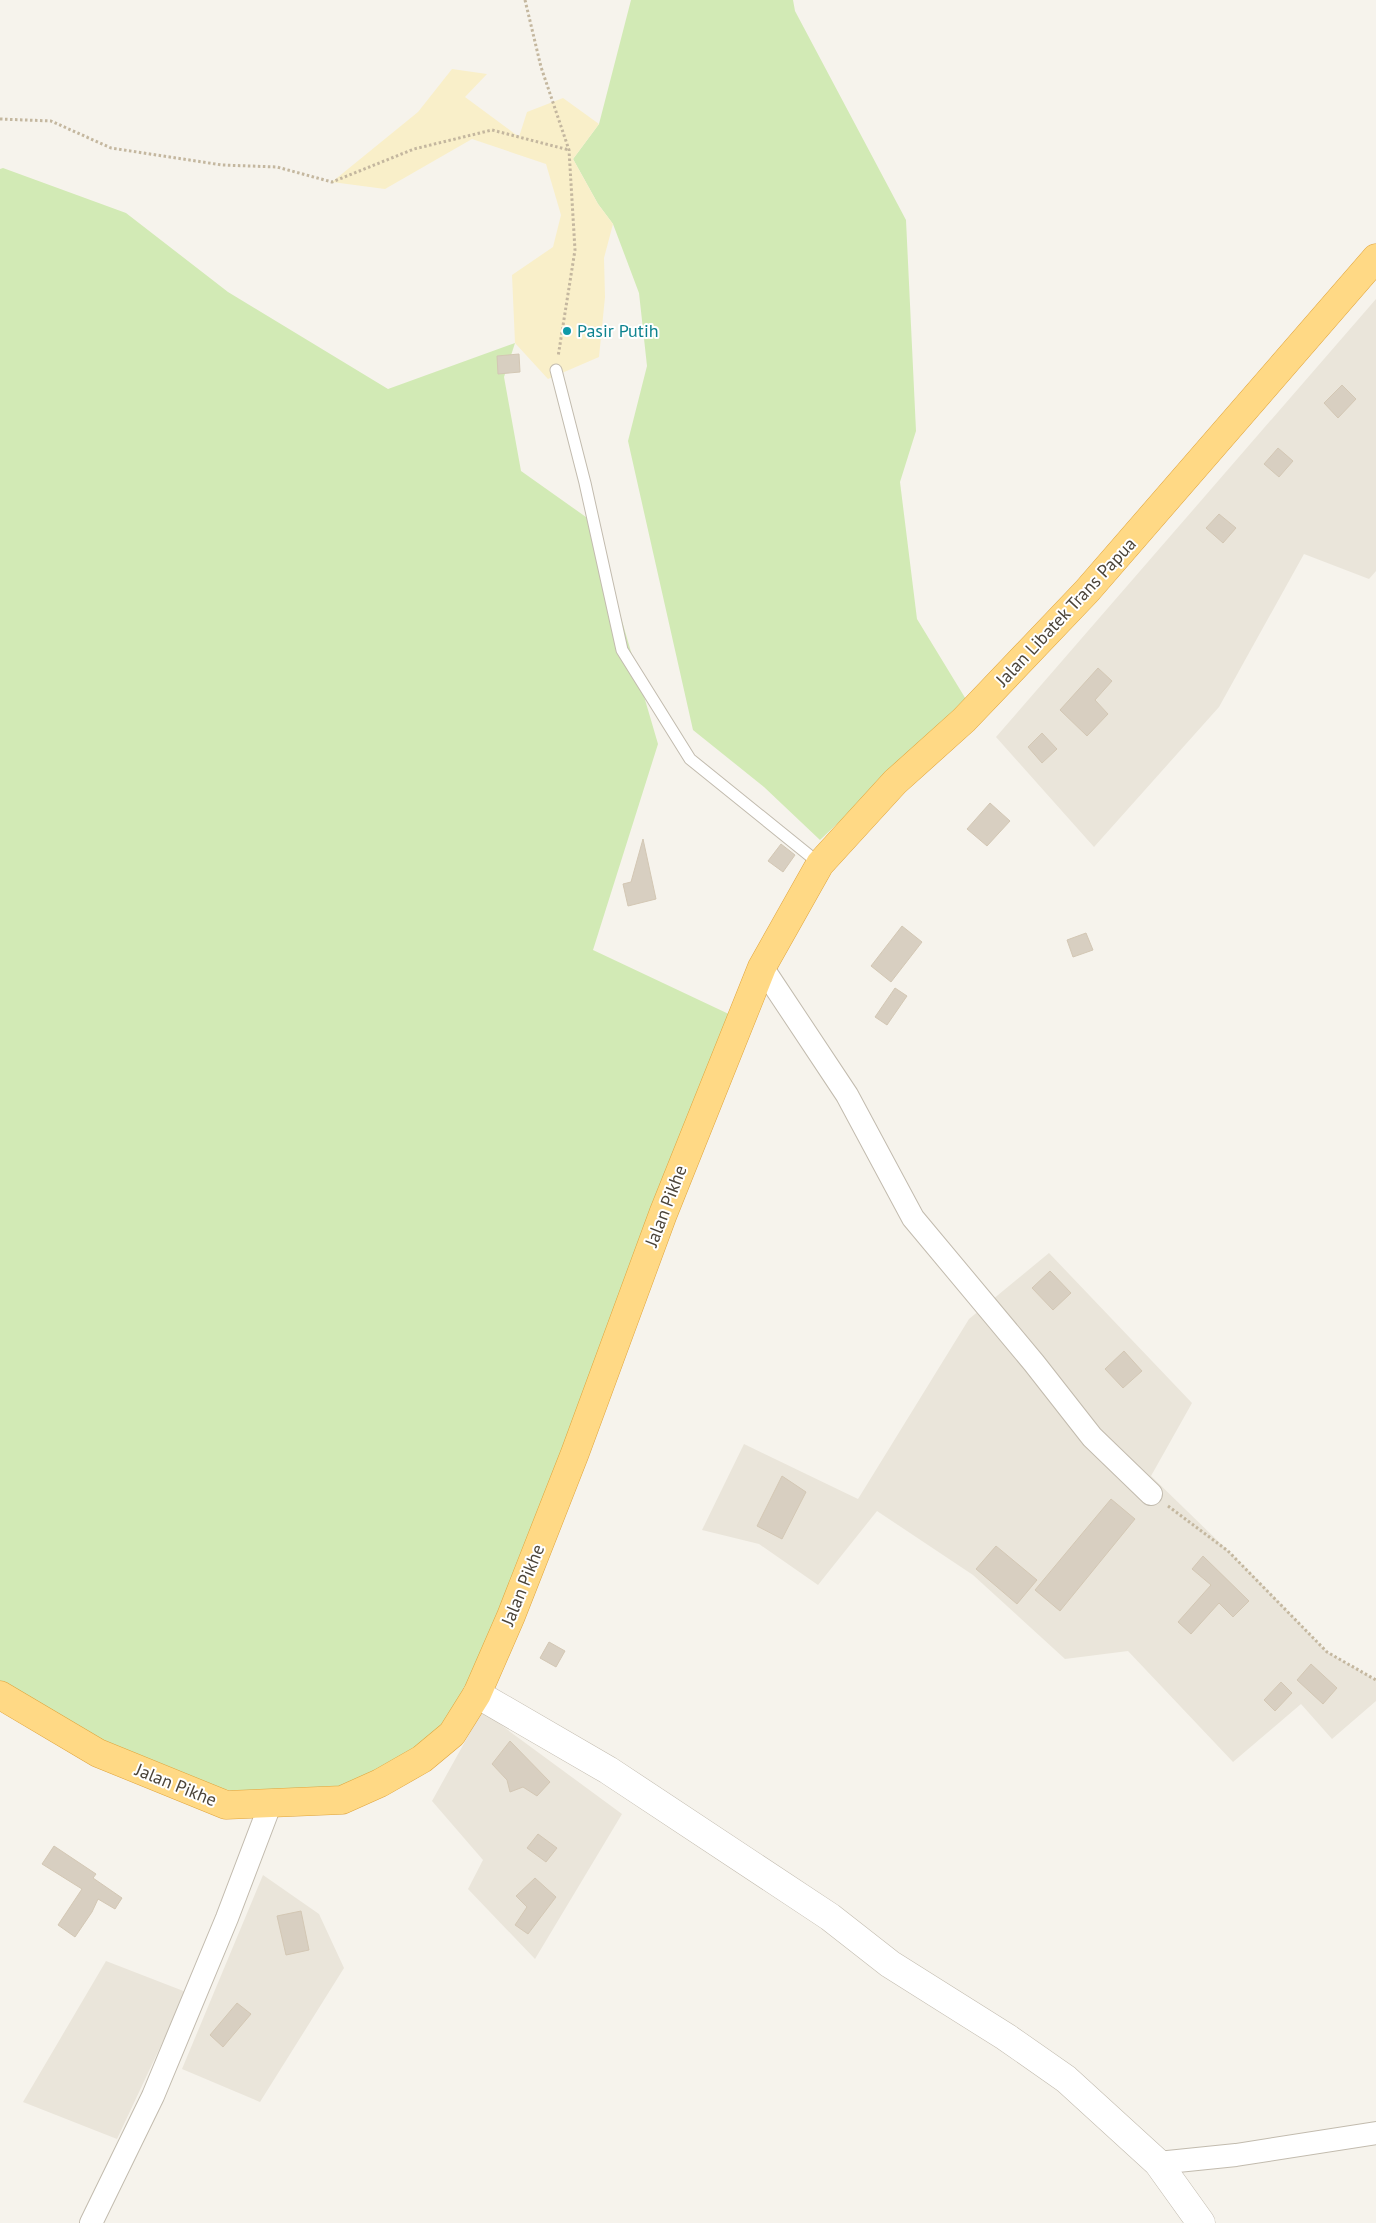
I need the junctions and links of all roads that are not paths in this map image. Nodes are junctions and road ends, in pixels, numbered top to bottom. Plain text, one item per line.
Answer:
1 (1376, 258) edge
2 (556, 370) road end
3 (820, 864) junction
4 (762, 967) junction
5 (1151, 1494) road end
6 (0, 1694) edge
7 (477, 1694) junction
8 (270, 1804) junction
9 (1376, 2133) edge
10 (1158, 2162) junction
11 (91, 2223) edge
12 (1201, 2223) edge

1 - 3 highway, Jalan Libatek Trans Papua
2 - 3 lane
3 - 4 highway, Jalan Libatek Trans Papua
4 - 5 street
4 - 7 highway, Jalan Pikhe
6 - 8 highway, Jalan Pikhe
7 - 8 highway, Jalan Pikhe
7 - 10 street
8 - 11 street
9 - 10 street
10 - 12 street

